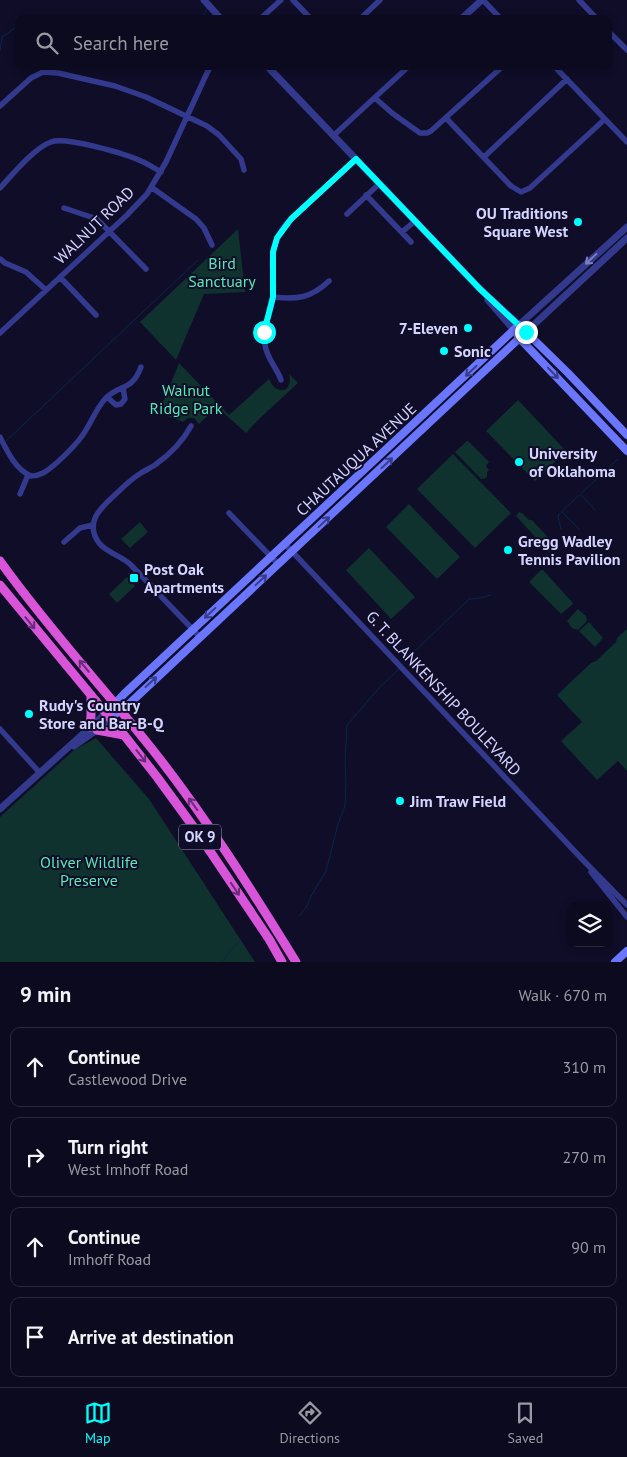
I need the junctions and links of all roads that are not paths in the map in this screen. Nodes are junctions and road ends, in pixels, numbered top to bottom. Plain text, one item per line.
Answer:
1 (204, 0) edge
2 (281, 0) edge
3 (293, 0) edge
4 (380, 0) edge
5 (482, 0) edge
6 (579, 0) edge
7 (217, 15) edge
8 (264, 15) edge
9 (307, 15) edge
10 (364, 15) edge
11 (465, 15) edge
12 (498, 15) edge
13 (593, 15) edge
14 (612, 35) edge
15 (627, 50) edge
16 (210, 70) edge
17 (270, 70) edge
18 (406, 70) edge
19 (498, 70) edge
20 (558, 70) edge
21 (567, 79) junction
22 (375, 98) junction
23 (0, 106) edge
24 (187, 115) junction
25 (446, 118) junction
26 (605, 119) junction
27 (333, 136) junction
28 (627, 142) edge
29 (484, 157) junction
30 (356, 159) junction
31 (244, 170) dead end
32 (161, 172) junction
33 (379, 184) junction
34 (152, 187) junction
35 (0, 188) edge
36 (366, 195) junction
37 (64, 208) dead end
38 (347, 214) dead end
39 (415, 221) junction
40 (627, 227) edge
41 (110, 231) junction
42 (402, 232) junction
43 (627, 238) edge
44 (411, 242) dead end
45 (212, 245) dead end
46 (0, 258) edge
47 (146, 269) dead end
48 (60, 277) junction
49 (329, 281) dead end
50 (46, 290) junction
51 (273, 297) junction
52 (96, 315) dead end
53 (517, 328) junction
54 (0, 333) edge
55 (523, 335) junction
56 (141, 367) dead end
57 (281, 380) dead end
58 (123, 388) junction
59 (107, 397) junction
60 (191, 426) dead end
61 (627, 435) edge
62 (1, 438) edge
63 (627, 451) edge
64 (28, 475) junction
65 (20, 494) dead end
66 (229, 513) dead end
67 (93, 525) junction
68 (64, 542) dead end
69 (285, 544) junction
70 (292, 551) junction
71 (272, 556) junction
72 (0, 561) edge
73 (278, 564) junction
74 (0, 585) edge
75 (193, 629) junction
76 (200, 637) junction
77 (90, 695) junction
78 (117, 707) junction
79 (108, 715) junction
80 (93, 728) junction
81 (0, 729) edge
82 (124, 735) junction
83 (40, 773) junction
84 (0, 809) edge
85 (582, 860) junction
86 (627, 905) edge
87 (627, 917) edge
88 (627, 950) edge
89 (282, 962) edge
90 (296, 962) edge
91 (615, 962) edge

1 - 7 street
2 - 8 street
3 - 9 street
4 - 10 street
5 - 11 street
5 - 12 street
6 - 13 street
14 - 15 street
16 - 24 street, WALNUT ROAD
17 - 27 street
18 - 22 street
19 - 25 street
20 - 21 street
21 - 26 street
21 - 29 street
22 - 25 street
22 - 27 street
23 - 24 street
24 - 31 street
24 - 32 street, WALNUT ROAD
25 - 29 street
26 - 28 street
26 - 29 street
27 - 30 street
30 - 33 street
30 - 51 street
32 - 34 street, WALNUT ROAD
32 - 35 street
33 - 36 street
33 - 39 street
34 - 41 street, WALNUT ROAD
34 - 45 street
36 - 38 street
36 - 42 street
37 - 41 street
39 - 42 street
39 - 53 street
40 -> 53 street, CHAUTAUQUA AVENUE
41 - 47 street
41 - 48 street, WALNUT ROAD
42 - 44 street
43 - 55 street, CHAUTAUQUA AVENUE
46 - 50 street
48 - 50 street, WALNUT ROAD
48 - 52 street
49 - 51 street
50 - 54 street, WALNUT ROAD
51 - 57 street
53 - 55 main road
53 -> 69 main road, CHAUTAUQUA AVENUE
55 - 61 main road
55 -> 63 main road
70 -> 55 main road, CHAUTAUQUA AVENUE
56 - 58 street
58 - 59 street
58 - 59 street
59 - 64 street
60 - 67 street
62 - 64 street
64 - 65 street
66 - 71 street
67 - 68 street
67 - 75 street
69 - 70 street, G. T. BLANKENSHIP BOULEVARD
69 - 71 main road, CHAUTAUQUA AVENUE
70 - 73 main road, CHAUTAUQUA AVENUE
70 - 85 street, G. T. BLANKENSHIP BOULEVARD
71 - 73 street
71 -> 75 main road, CHAUTAUQUA AVENUE
78 -> 72 highway, OK 9
76 -> 73 main road, CHAUTAUQUA AVENUE
74 -> 77 highway, OK 9
75 - 76 street
75 - 78 main road, CHAUTAUQUA AVENUE
78 -> 76 main road, CHAUTAUQUA AVENUE
77 - 79 highway, OK 9
77 - 80 highway
78 - 79 main road, CHAUTAUQUA AVENUE
90 -> 78 highway, OK 9
79 - 80 street
79 - 82 highway, OK 9
80 - 82 highway
80 - 83 street
81 - 83 street
82 -> 89 highway, OK 9
83 - 84 street
85 - 86 street, G. T. BLANKENSHIP BOULEVARD
85 - 87 street, G. T. BLANKENSHIP BOULEVARD
88 - 91 main road

